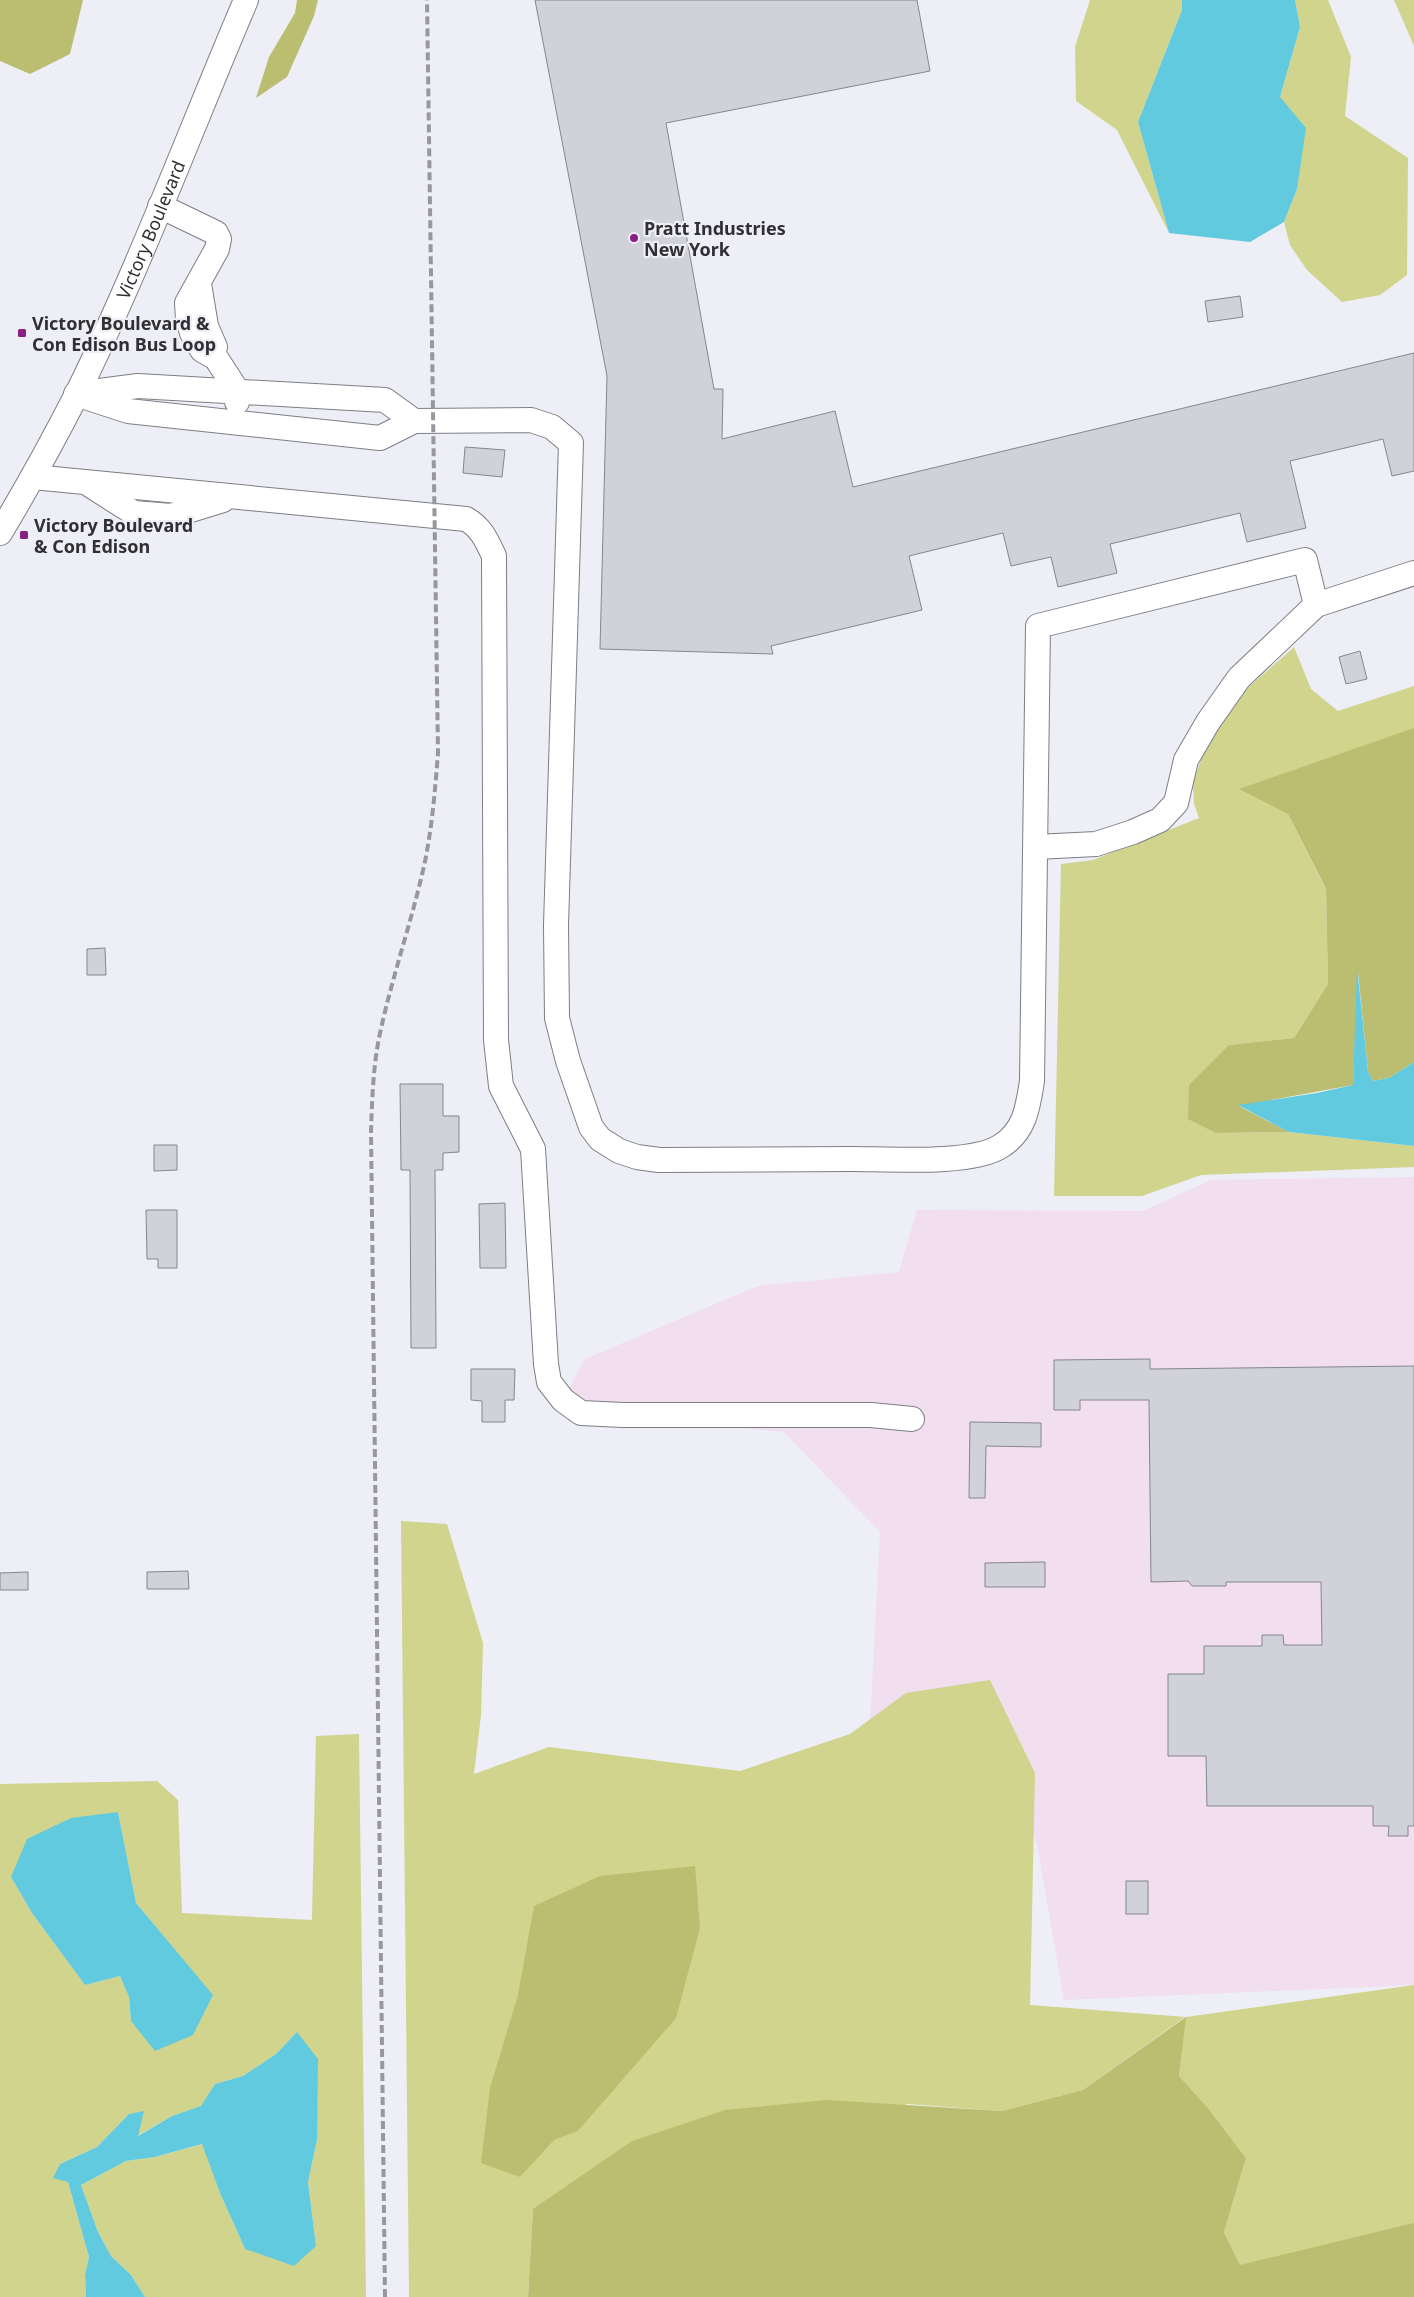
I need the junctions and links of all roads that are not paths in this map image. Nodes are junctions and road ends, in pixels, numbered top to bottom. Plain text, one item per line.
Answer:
1 (246, 0) edge
2 (160, 206) junction
3 (238, 392) junction
4 (76, 394) junction
5 (414, 421) junction
6 (236, 423) junction
7 (33, 477) junction
8 (0, 534) edge
9 (1414, 573) edge
10 (1316, 604) junction
11 (1036, 847) junction
12 (912, 1419) dead end

1 - 2 street, Victory Boulevard
2 - 3 street
2 - 4 street, Victory Boulevard
3 - 4 street
3 - 5 street
3 - 6 street
4 - 6 street
4 - 7 street, Victory Boulevard
5 - 6 street
5 - 11 street
7 - 8 street, Victory Boulevard
7 - 12 street
9 - 10 street
10 - 11 street
10 - 11 street

